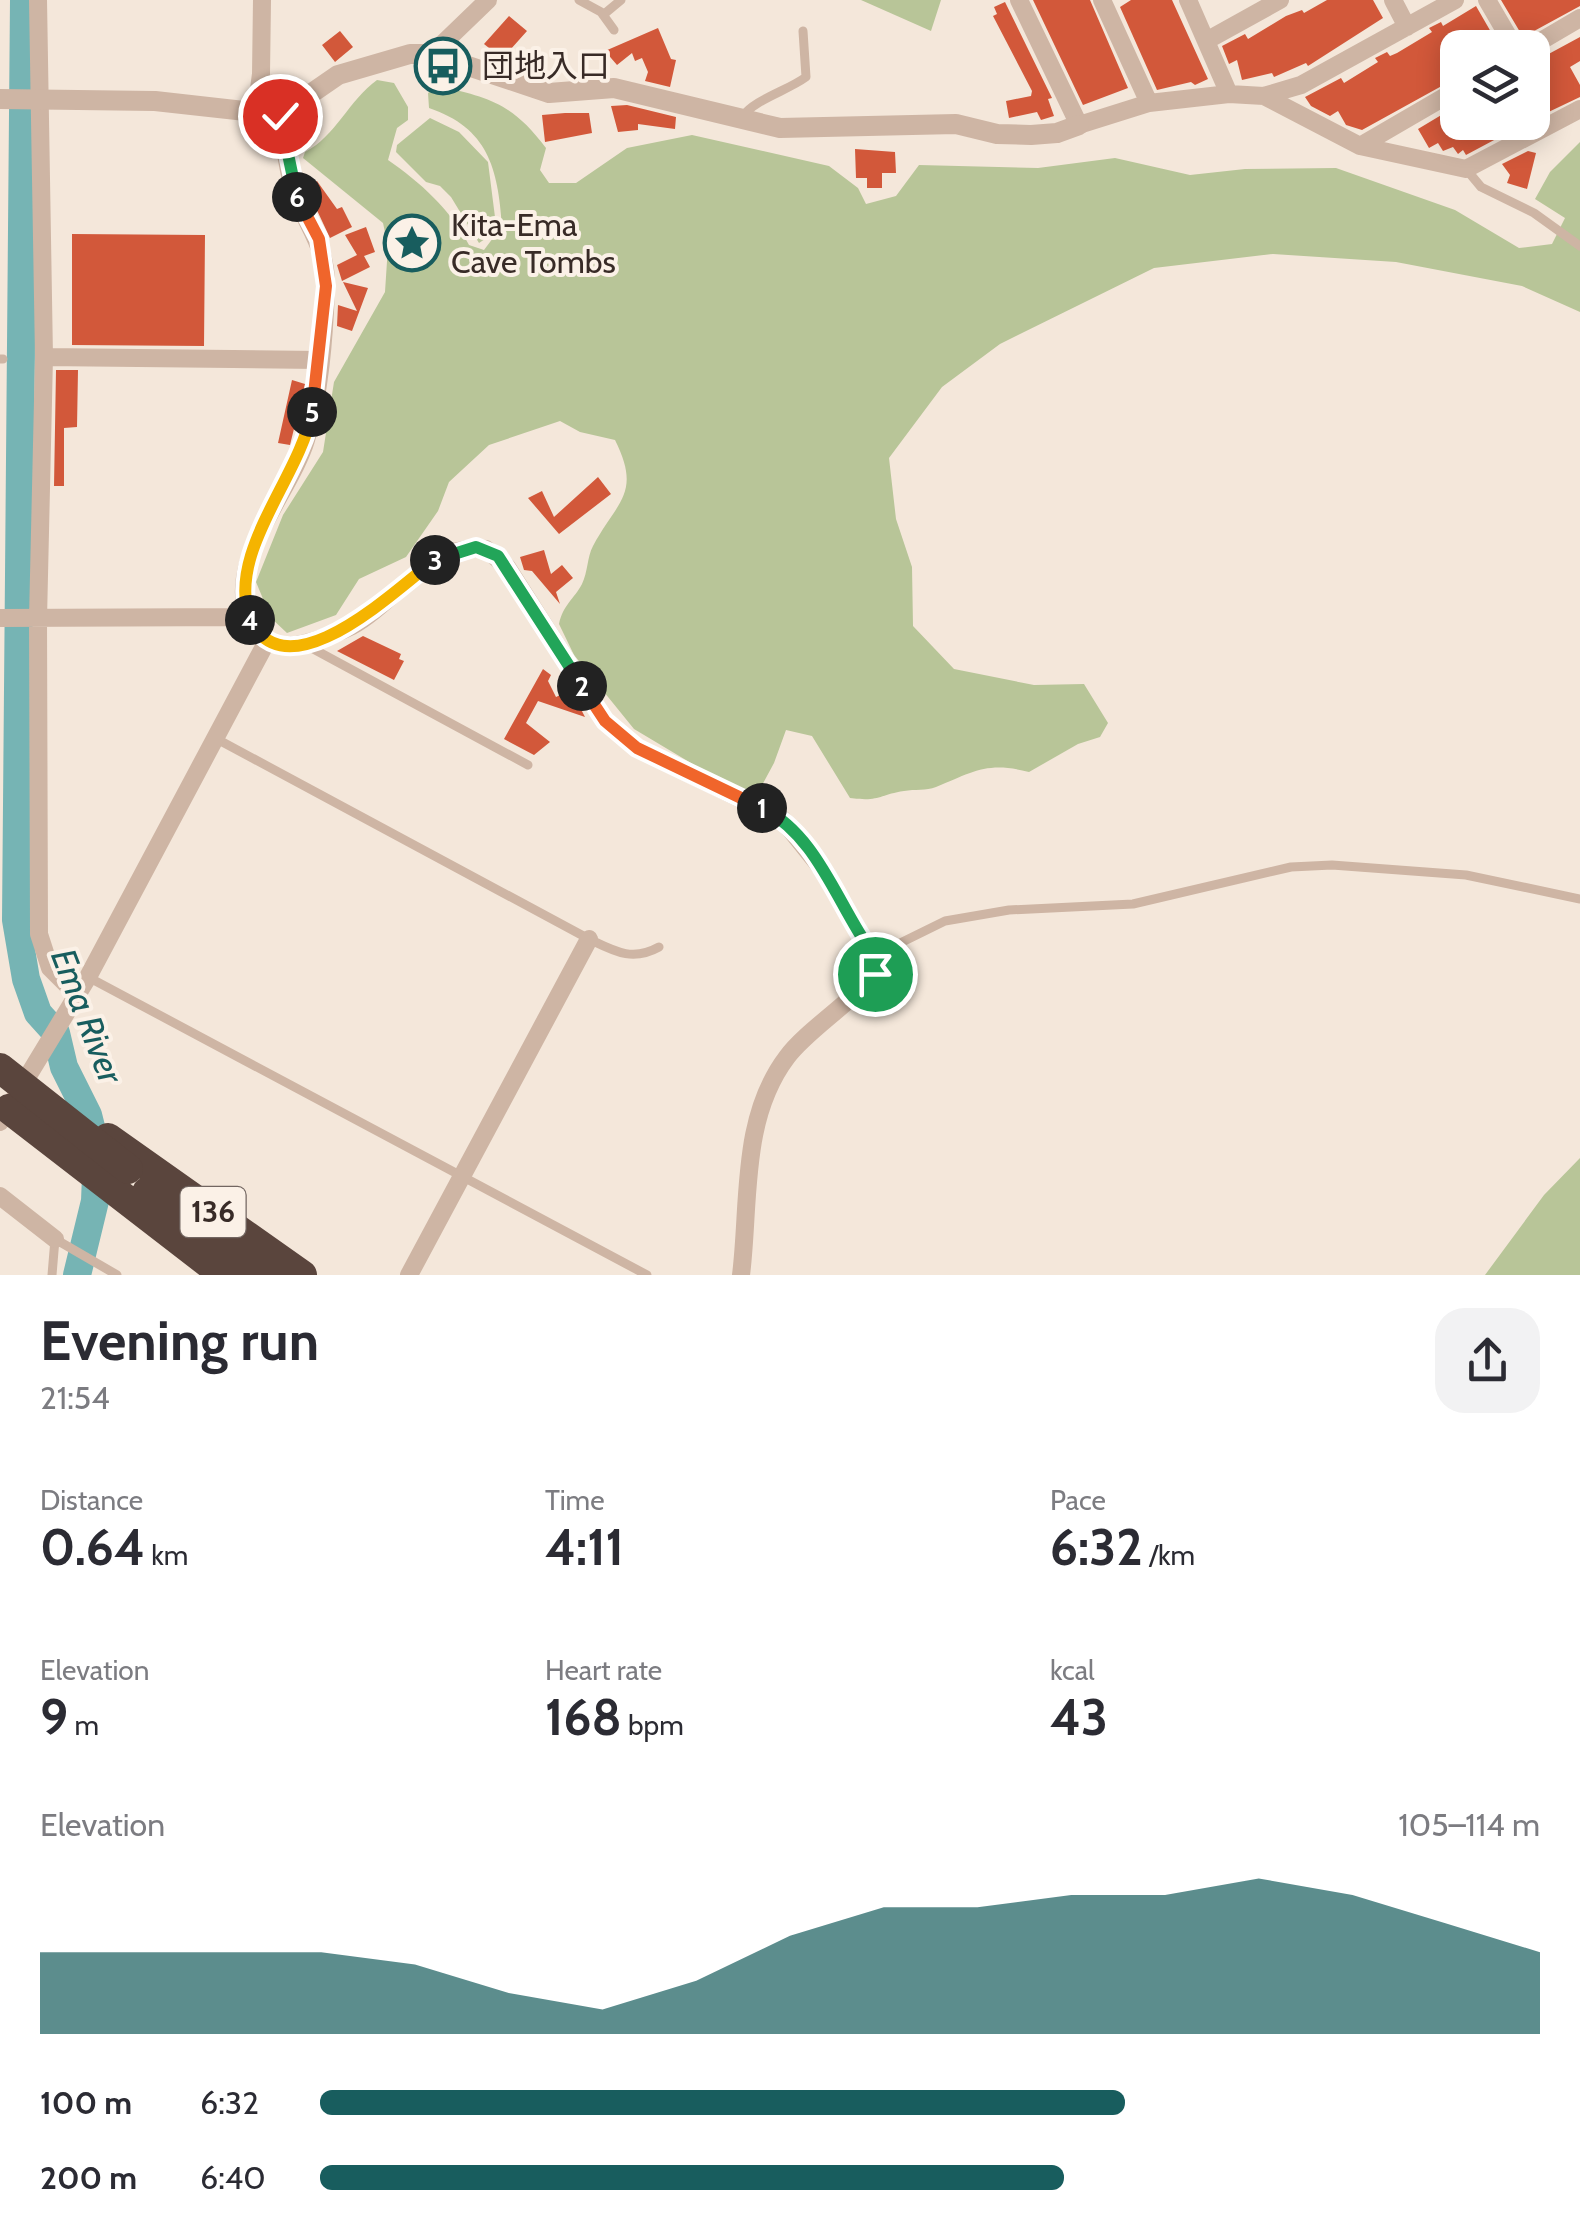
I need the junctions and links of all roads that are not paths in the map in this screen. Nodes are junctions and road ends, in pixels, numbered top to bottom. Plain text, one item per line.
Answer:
1 (38, 0) edge
2 (262, 0) edge
3 (488, 0) edge
4 (579, 0) edge
5 (621, 0) edge
6 (1019, 0) edge
7 (1102, 0) edge
8 (1188, 0) edge
9 (1280, 0) edge
10 (1393, 0) edge
11 (1455, 0) edge
12 (1487, 0) edge
13 (604, 16) junction
14 (1580, 18) edge
15 (1406, 27) junction
16 (614, 30) dead end
17 (1505, 30) edge
18 (803, 31) dead end
19 (1550, 36) edge
20 (1206, 41) junction
21 (432, 54) junction
22 (1229, 94) junction
23 (1264, 96) junction
24 (20, 98) edge
25 (1440, 99) edge
26 (1149, 102) junction
27 (1580, 109) edge
28 (256, 111) junction
29 (280, 116) junction
30 (742, 118) junction
31 (1079, 126) junction
32 (1360, 146) junction
33 (1466, 169) junction
34 (1580, 246) edge
35 (44, 358) junction
36 (320, 360) junction
37 (248, 617) junction
38 (3, 619) edge
39 (36, 619) junction
40 (266, 642) junction
41 (304, 644) junction
42 (214, 738) junction
43 (528, 765) dead end
44 (1580, 899) edge
45 (589, 939) junction
46 (659, 947) dead end
47 (886, 950) junction
48 (88, 976) junction
49 (72, 1003) junction
50 (0, 1068) edge
51 (24, 1070) edge
52 (5, 1116) edge
53 (122, 1170) junction
54 (462, 1174) junction
55 (0, 1196) edge
56 (58, 1242) junction
57 (52, 1275) edge
58 (118, 1275) edge
59 (224, 1275) edge
60 (262, 1275) edge
61 (284, 1275) edge
62 (302, 1275) edge
63 (409, 1275) edge
64 (647, 1275) edge
65 (740, 1275) edge

1 - 24 street
2 - 28 street
3 - 21 street
4 - 13 lane
5 - 13 lane
6 - 31 street
7 - 26 street
8 - 20 street
9 - 20 street
10 - 15 street
11 - 15 street
12 - 17 street
13 - 16 lane
14 - 19 street
15 - 23 street
18 - 30 lane
20 - 22 street
21 - 29 street
21 - 30 street
22 - 23 street
22 - 26 street
23 - 32 street
24 - 28 street
24 - 35 street
25 - 32 street
26 - 31 street
27 - 33 street
28 - 29 street
29 - 36 street
30 - 31 street
32 - 33 street
33 - 34 lane
35 - 36 street
35 - 39 street
36 - 37 street
37 - 39 street
37 - 40 street
38 - 39 street
39 - 49 street
40 - 41 street
40 - 42 street
41 - 43 lane
41 - 47 street
42 - 45 lane
42 - 48 street
44 - 47 lane
45 - 46 lane
45 - 54 street
47 - 65 street
48 - 49 street
48 - 54 lane
49 - 51 street
50 - 53 highway, 136, bridge
51 - 52 street
51 - 53 highway, 136
51 - 53 highway, 136
52 - 53 highway
53 - 59 highway
53 - 60 highway, 136
53 - 61 highway, 136
53 - 62 highway, 136
54 - 63 street
54 - 64 lane
55 - 56 street
56 - 57 lane
56 - 58 lane

